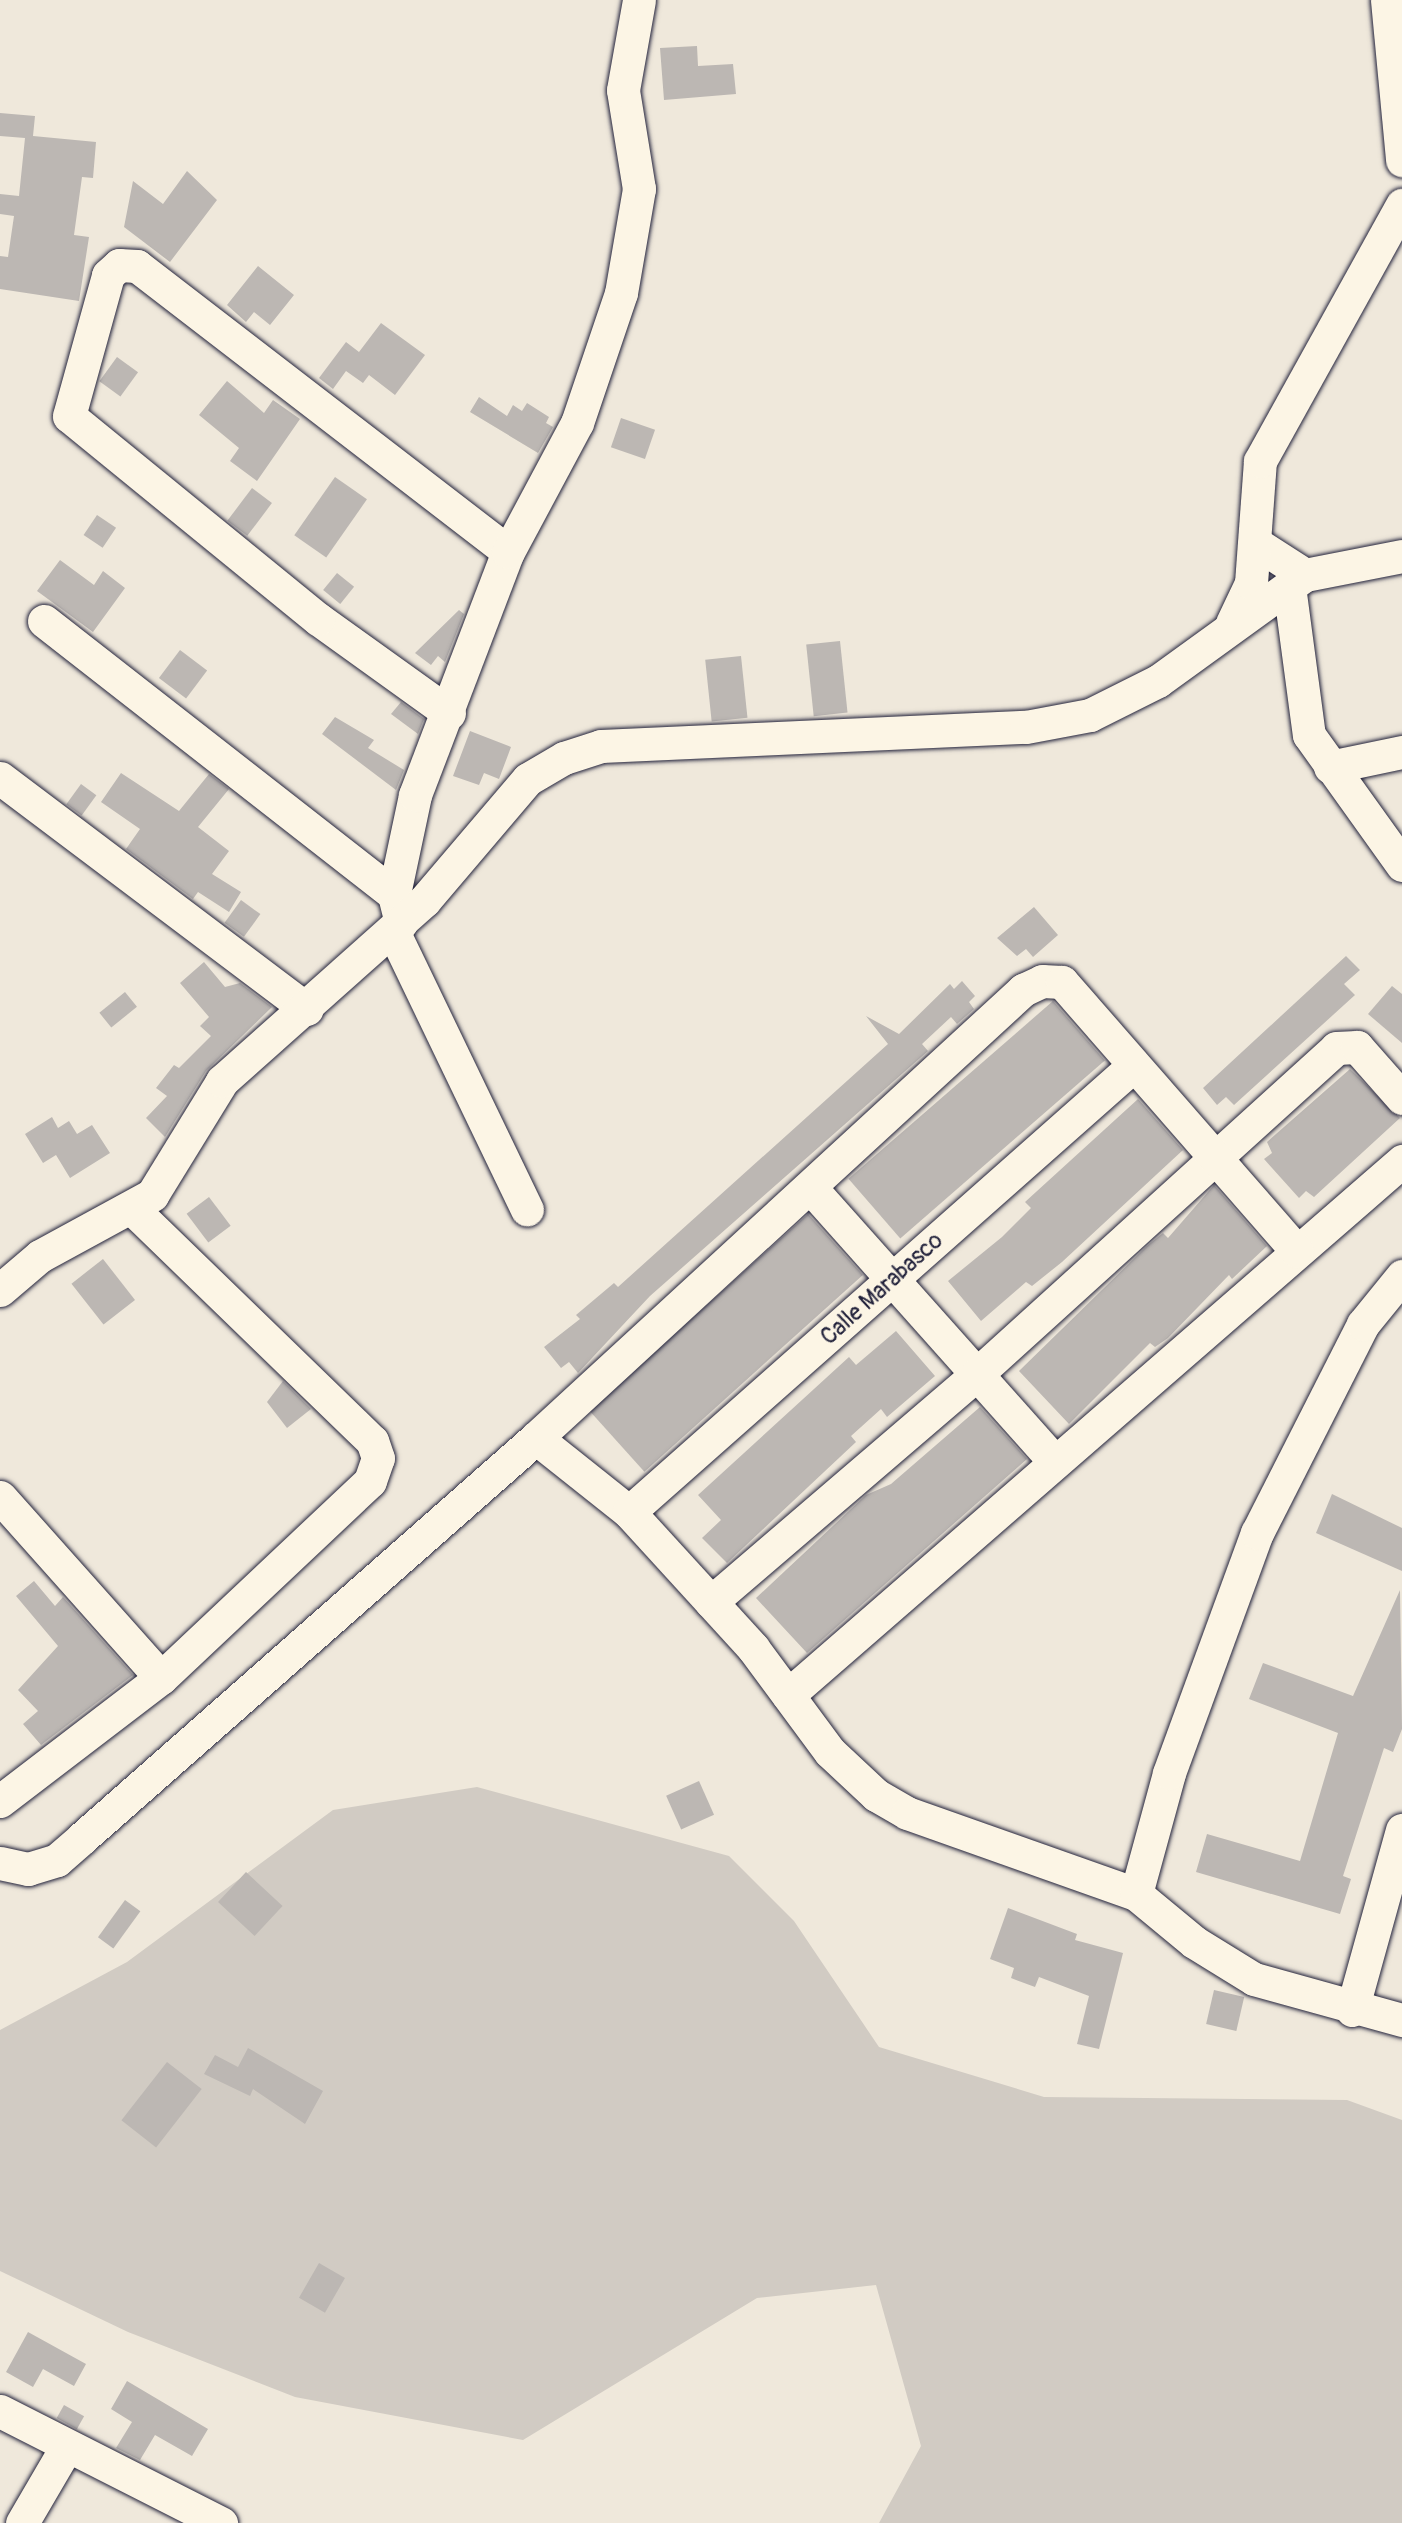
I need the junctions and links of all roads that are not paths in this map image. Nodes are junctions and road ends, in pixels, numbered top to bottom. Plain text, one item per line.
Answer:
1 (639, 0) edge
2 (1387, 0) edge
3 (1402, 160) edge
4 (1402, 200) edge
5 (1257, 544) junction
6 (508, 552) junction
7 (1402, 556) edge
8 (1297, 580) junction
9 (44, 621) dead end
10 (1231, 625) junction
11 (449, 713) junction
12 (1402, 752) edge
13 (1330, 767) junction
14 (0, 778) edge
15 (1402, 865) edge
16 (396, 916) junction
17 (307, 1009) junction
18 (1134, 1065) junction
19 (1402, 1098) edge
20 (1216, 1157) junction
21 (1402, 1161) edge
22 (810, 1187) junction
23 (527, 1209) dead end
24 (134, 1210) junction
25 (1297, 1251) junction
26 (1402, 1276) edge
27 (893, 1280) junction
28 (0, 1290) edge
29 (976, 1374) junction
30 (536, 1437) junction
31 (1055, 1462) junction
32 (0, 1497) edge
33 (629, 1513) junction
34 (711, 1602) junction
35 (161, 1678) junction
36 (788, 1695) junction
37 (0, 1801) edge
38 (1402, 1830) edge
39 (0, 1863) edge
40 (1136, 1895) junction
41 (1353, 2010) junction
42 (1402, 2020) edge
43 (0, 2412) edge
44 (67, 2445) junction
45 (213, 2521) edge
46 (22, 2523) edge

1 - 6 street
2 - 3 street
4 - 5 street
5 - 8 street
5 - 10 street
6 - 11 street
6 - 11 street
7 - 8 street
8 - 10 street
8 - 13 street
9 - 16 street
10 - 16 street
11 - 16 street
12 - 13 street
13 - 15 street
14 - 17 street
16 - 17 street
16 - 23 street
17 - 24 street
18 - 20 street
18 - 22 street
18 - 27 street, Calle Marabasco
19 - 20 street
20 - 25 street
20 - 29 street
21 - 25 street
22 - 27 street
22 - 30 street
24 - 28 street
24 - 35 street
25 - 31 street
26 - 40 street
27 - 29 street
27 - 33 street, Calle Marabasco
29 - 31 street
29 - 34 street
30 - 33 street
30 - 39 street
31 - 36 street
32 - 35 street
33 - 34 street
34 - 36 street
35 - 37 street
36 - 40 street
38 - 41 street
40 - 41 street
41 - 42 street
43 - 44 street
44 - 45 street
44 - 46 street

